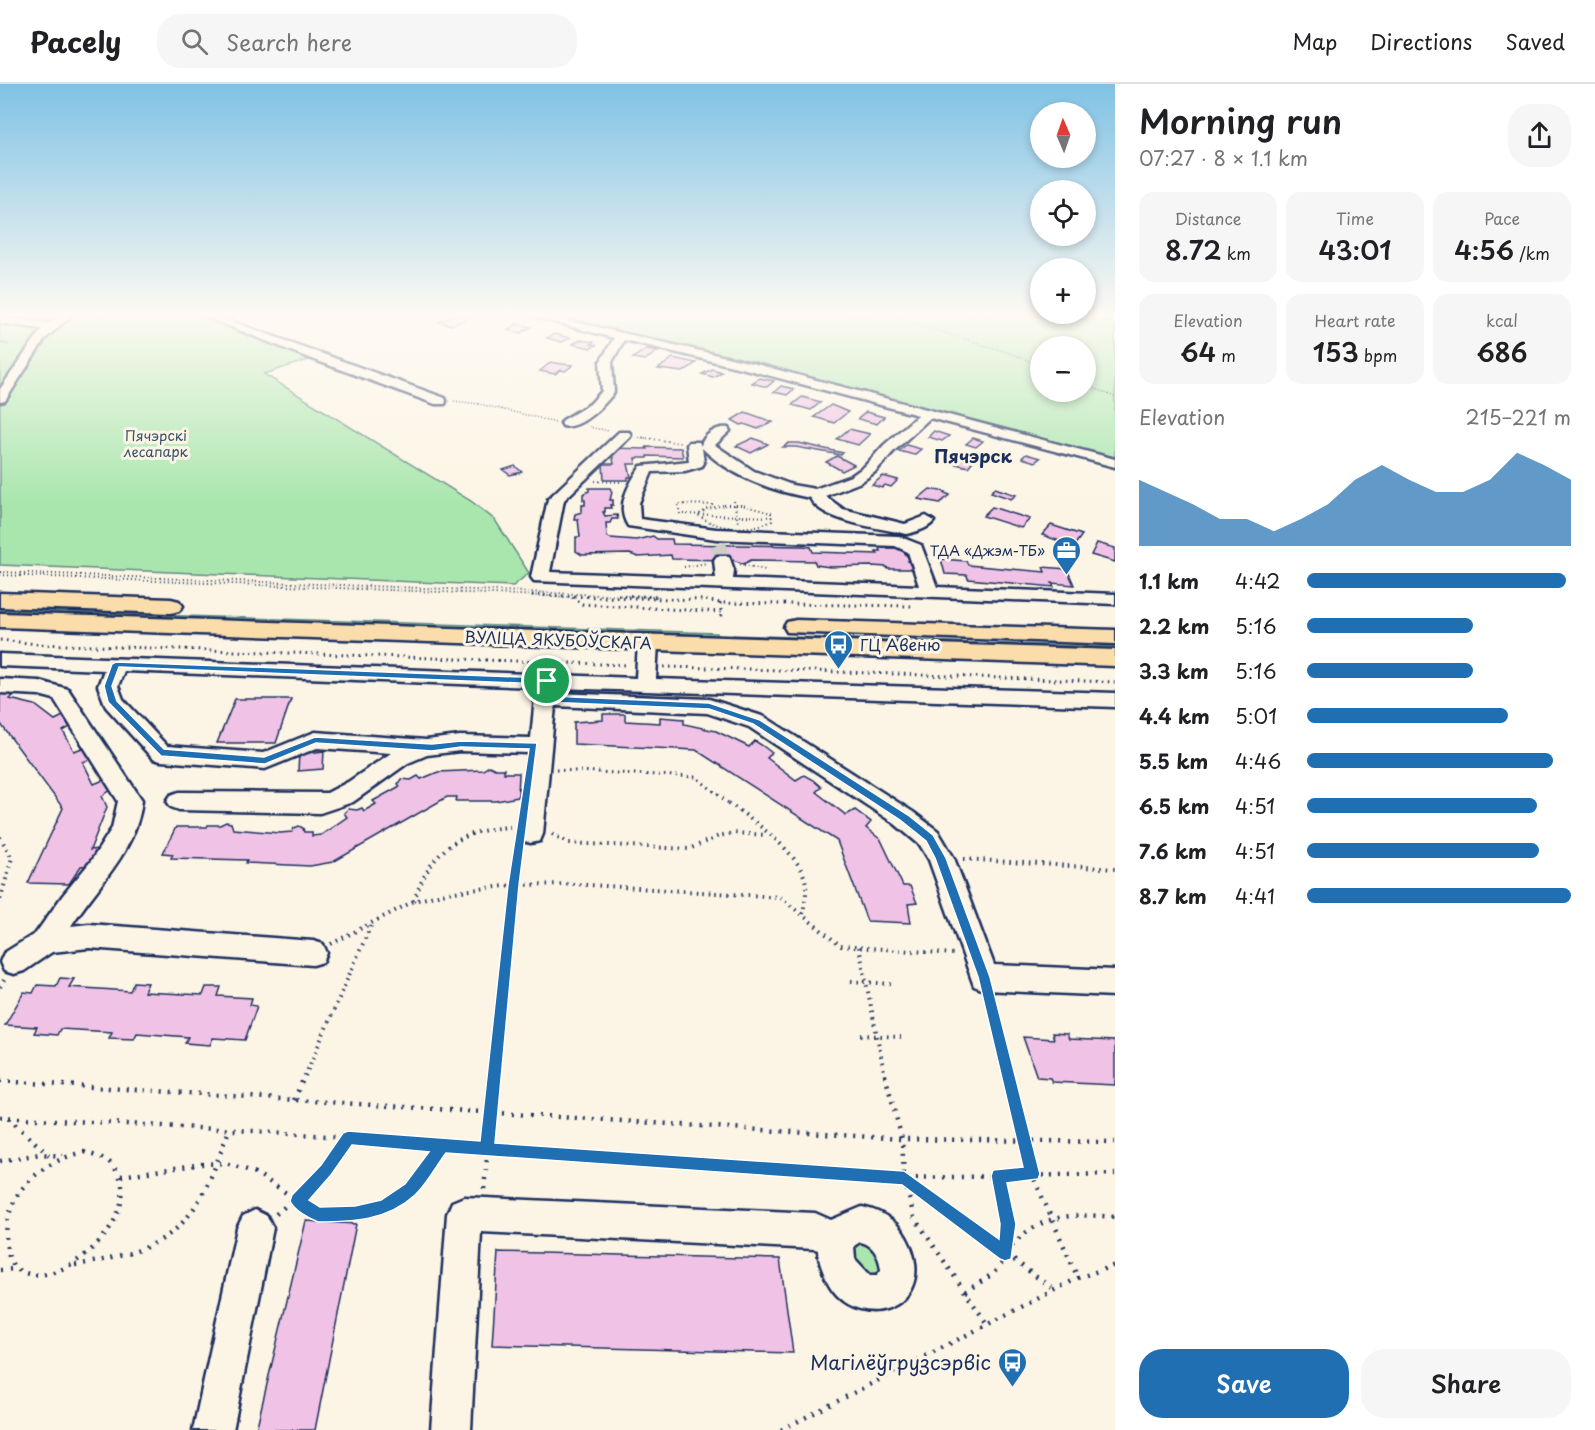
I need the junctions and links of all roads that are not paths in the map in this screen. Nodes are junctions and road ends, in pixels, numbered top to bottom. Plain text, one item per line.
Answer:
1 (14, 379) edge
2 (377, 379) edge
3 (607, 379) edge
4 (796, 379) edge
5 (0, 398) edge
6 (440, 401) road end
7 (927, 414) junction
8 (568, 423) road end
9 (723, 431) dead end
10 (624, 435) road end
11 (694, 445) road end
12 (1115, 463) edge
13 (816, 494) junction
14 (926, 521) dead end
15 (721, 558) junction
16 (930, 591) junction
17 (1115, 599) edge
18 (0, 600) edge
19 (0, 620) edge
20 (1115, 637) edge
21 (1115, 658) edge
22 (0, 660) edge
23 (116, 664) junction
24 (647, 664) junction
25 (0, 686) edge
26 (546, 690) junction
27 (1115, 700) edge
28 (432, 747) junction
29 (540, 757) junction
30 (179, 801) dead end
31 (524, 834) road end
32 (46, 941) junction
33 (313, 953) road end
34 (14, 962) dead end
35 (1115, 983) edge
36 (255, 1228) road end
37 (837, 1240) dead end
38 (213, 1430) edge
39 (451, 1430) edge

1 - 5 street
2 - 6 street
3 - 8 street
4 - 7 street
7 - 12 street
7 - 13 street
9 - 13 street
10 - 15 street
11 - 15 street
13 - 14 street
15 - 16 street
15 - 16 street
16 - 17 street
18 - 20 main road, ВУЛІЦА ЯКУБОЎСКАГА
19 - 24 main road, ВУЛІЦА ЯКУБОЎСКАГА
21 - 24 main road, ВУЛІЦА ЯКУБОЎСКАГА
22 - 23 street
23 - 26 street
23 - 28 street
24 - 26 street
24 - 27 street
25 - 32 street
26 - 29 street
26 - 35 street
28 - 29 street
28 - 30 street
29 - 31 street
32 - 33 street
32 - 34 street
36 - 38 street
37 - 39 street

